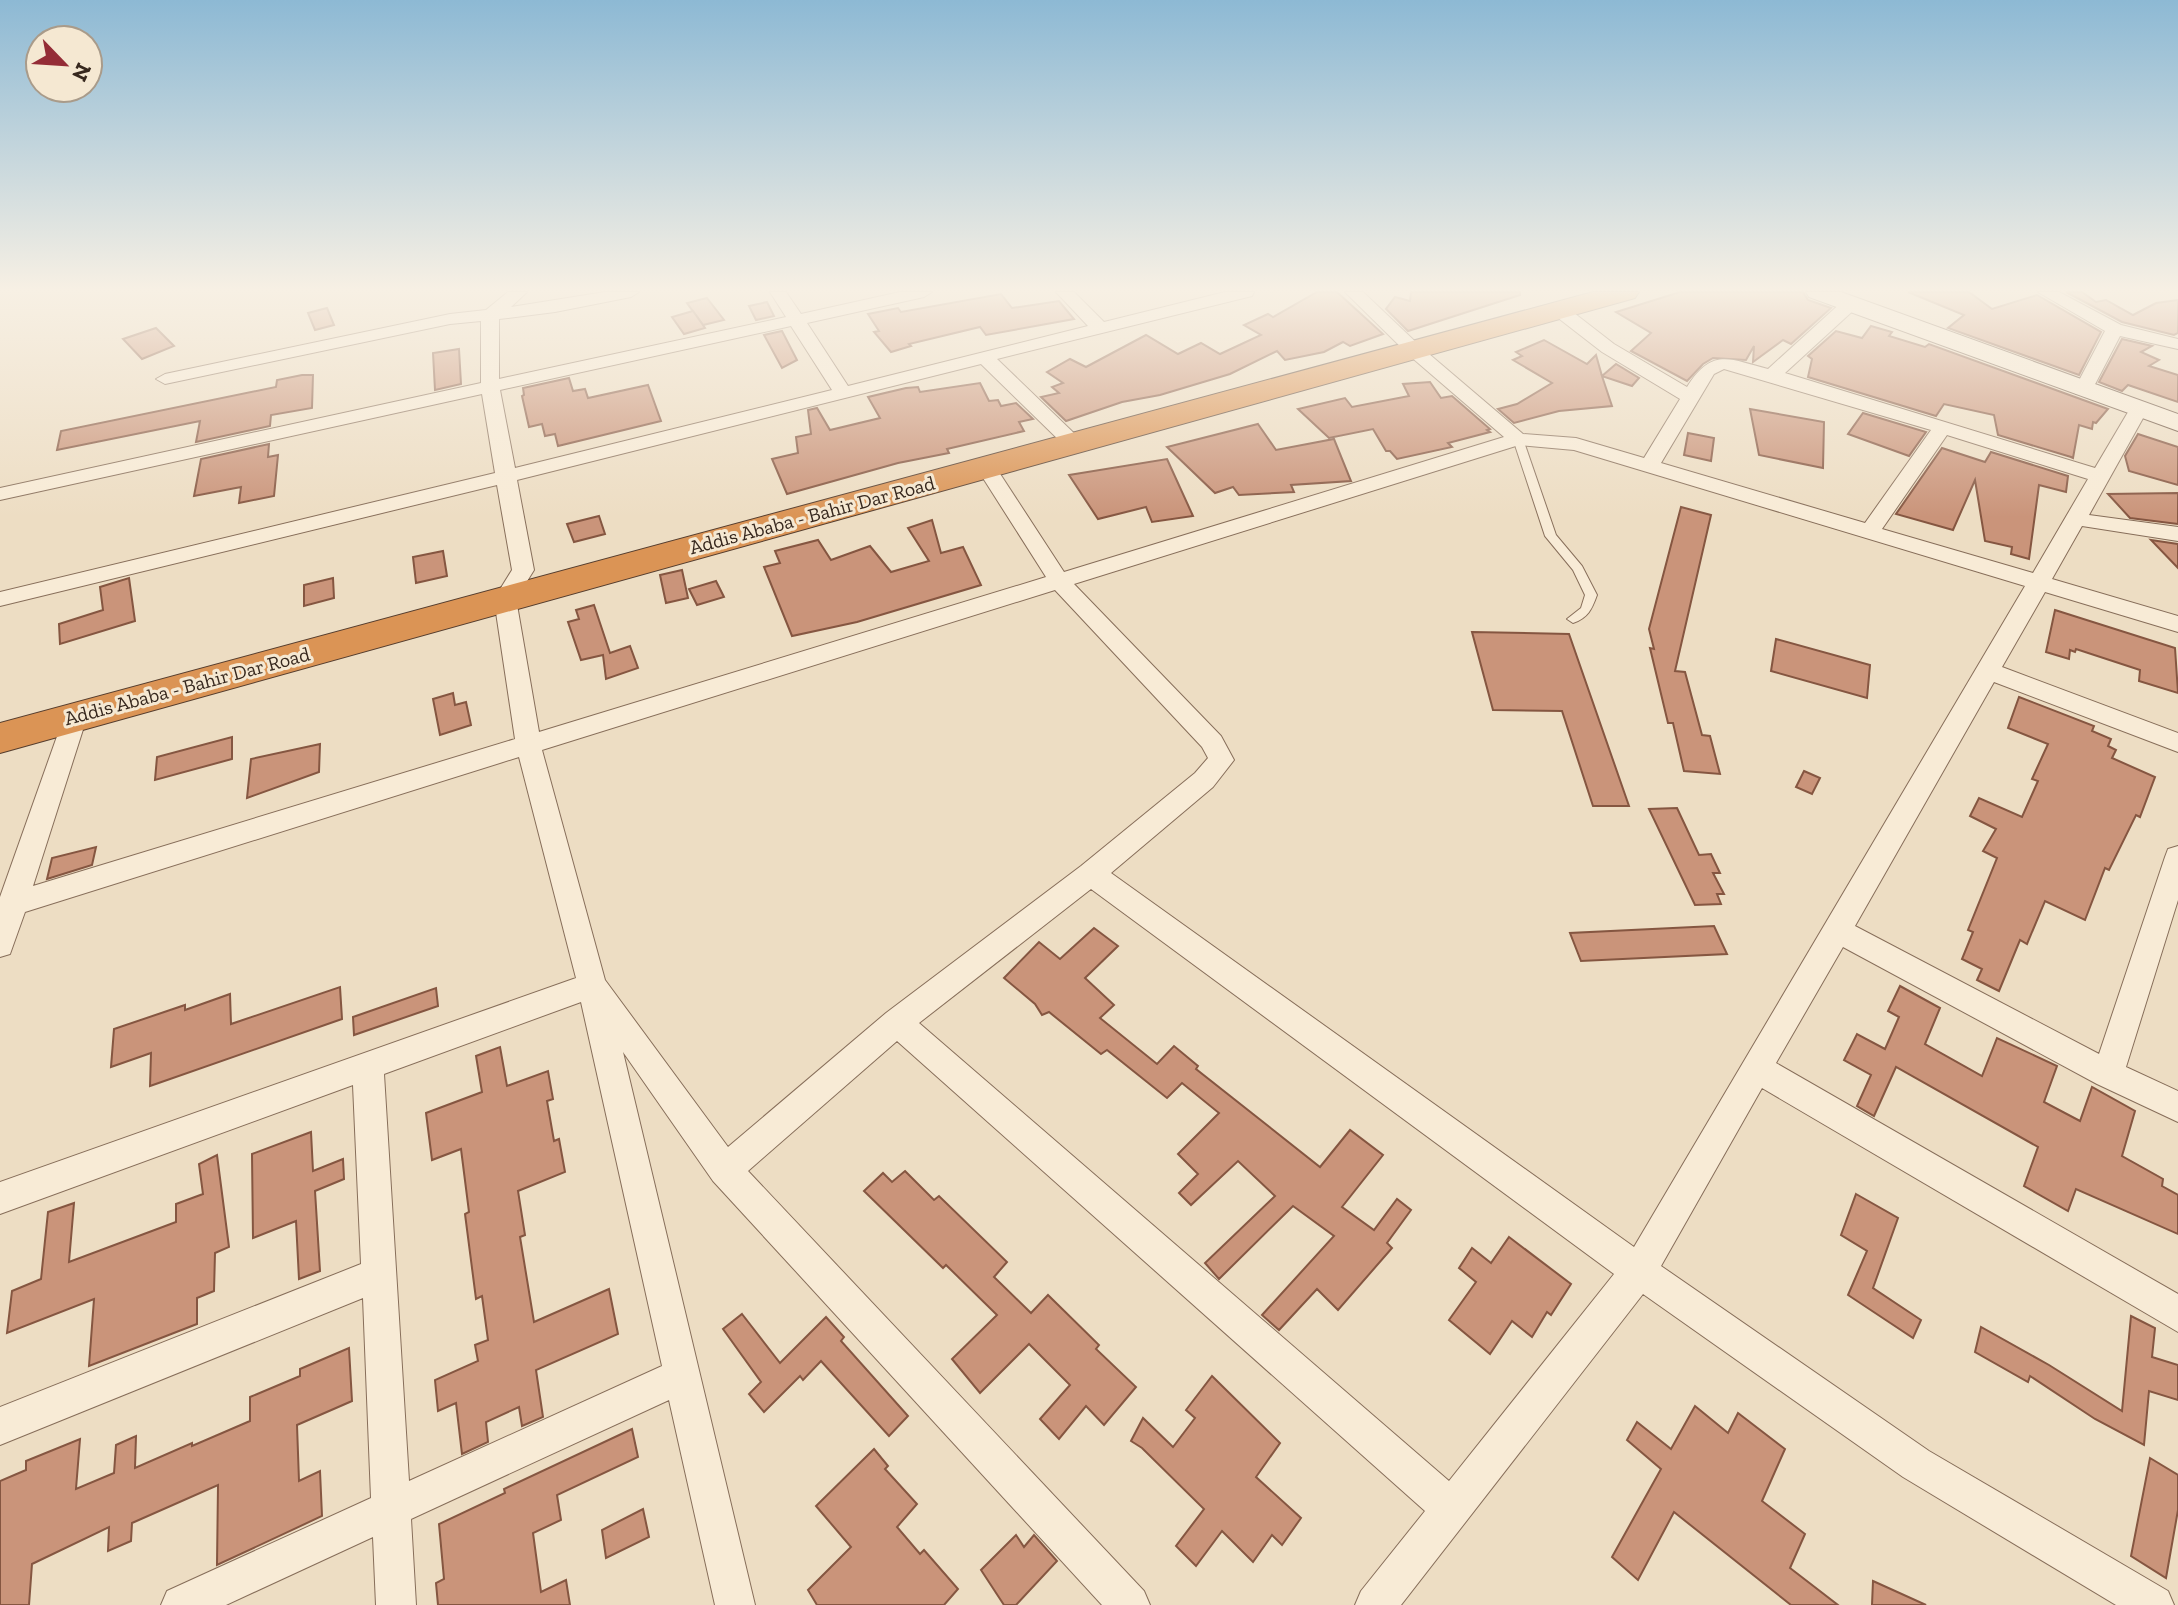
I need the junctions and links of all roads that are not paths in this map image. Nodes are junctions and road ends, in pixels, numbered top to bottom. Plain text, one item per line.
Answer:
1 (222, 367) edge
2 (490, 367) edge
3 (578, 367) edge
4 (827, 367) edge
5 (943, 367) edge
6 (994, 367) edge
7 (1360, 367) edge
8 (1433, 367) edge
9 (1640, 367) edge
10 (1714, 367) edge
11 (1738, 367) edge
12 (1781, 367) edge
13 (2020, 367) edge
14 (2095, 367) edge
15 (1772, 375) junction
16 (165, 379) dead end
17 (490, 388) junction
18 (2083, 390) junction
19 (842, 391) junction
20 (1691, 397) junction
21 (2138, 411) junction
22 (2178, 423) edge
23 (1943, 427) junction
24 (1518, 439) junction
25 (1073, 443) junction
26 (1650, 465) junction
27 (986, 467) junction
28 (2100, 476) junction
29 (504, 477) junction
30 (0, 494) edge
31 (2075, 519) junction
32 (1870, 531) junction
33 (2178, 534) edge
34 (1059, 581) junction
35 (2039, 582) junction
36 (0, 599) edge
37 (505, 599) junction
38 (1573, 619) dead end
39 (2178, 624) edge
40 (1987, 670) junction
41 (75, 717) junction
42 (0, 738) edge
43 (2178, 743) edge
44 (529, 747) junction
45 (2178, 857) edge
46 (1091, 874) junction
47 (8, 906) edge
48 (1837, 930) junction
49 (0, 945) edge
50 (592, 985) junction
51 (897, 1022) junction
52 (368, 1065) junction
53 (1757, 1068) junction
54 (2108, 1074) junction
55 (2178, 1107) edge
56 (725, 1170) junction
57 (0, 1198) edge
58 (1639, 1271) junction
59 (379, 1274) junction
60 (2178, 1314) edge
61 (682, 1375) junction
62 (0, 1426) edge
63 (393, 1508) junction
64 (1451, 1508) junction
65 (181, 1605) edge
66 (396, 1605) edge
67 (735, 1605) edge
68 (1130, 1605) edge
69 (1375, 1605) edge
70 (2154, 1605) edge

1 - 16 street
2 - 17 street
3 - 17 street
4 - 19 street
5 - 19 street
6 - 25 street
7 - 25 highway, Addis Ababa - Bahir Dar Road
8 - 24 street
9 - 20 street
10 - 20 street
11 - 15 street
12 - 15 street
13 - 18 street
14 - 18 street
15 - 23 street
17 - 29 street
17 - 30 street
18 - 21 street
19 - 29 street
20 - 26 street
21 - 22 street
21 - 28 street
23 - 28 street
23 - 32 street
24 - 26 street
24 - 34 street
24 - 38 lane
25 - 27 highway, Addis Ababa - Bahir Dar Road
26 - 32 street
27 - 34 street
27 - 37 highway, Addis Ababa - Bahir Dar Road
28 - 31 street
29 - 36 street
29 - 37 street
31 - 33 street
31 - 35 street
32 - 35 street
34 - 44 street
34 - 46 street
35 - 39 street
35 - 40 street
37 - 41 highway, Addis Ababa - Bahir Dar Road
37 - 44 street
40 - 43 street
40 - 48 street
41 - 42 highway, Addis Ababa - Bahir Dar Road
41 - 47 street
44 - 47 street
44 - 50 street
45 - 54 street
46 - 51 street
46 - 58 street
47 - 49 street
48 - 53 street
48 - 54 street
50 - 52 street
50 - 56 street
50 - 61 street
51 - 56 street
51 - 64 street
52 - 57 street
52 - 59 street
53 - 58 street
53 - 60 street
54 - 55 street
56 - 68 street
58 - 64 street
58 - 70 street
59 - 62 street
59 - 63 street
61 - 63 street
61 - 67 street
63 - 65 street
63 - 66 street
64 - 69 street

